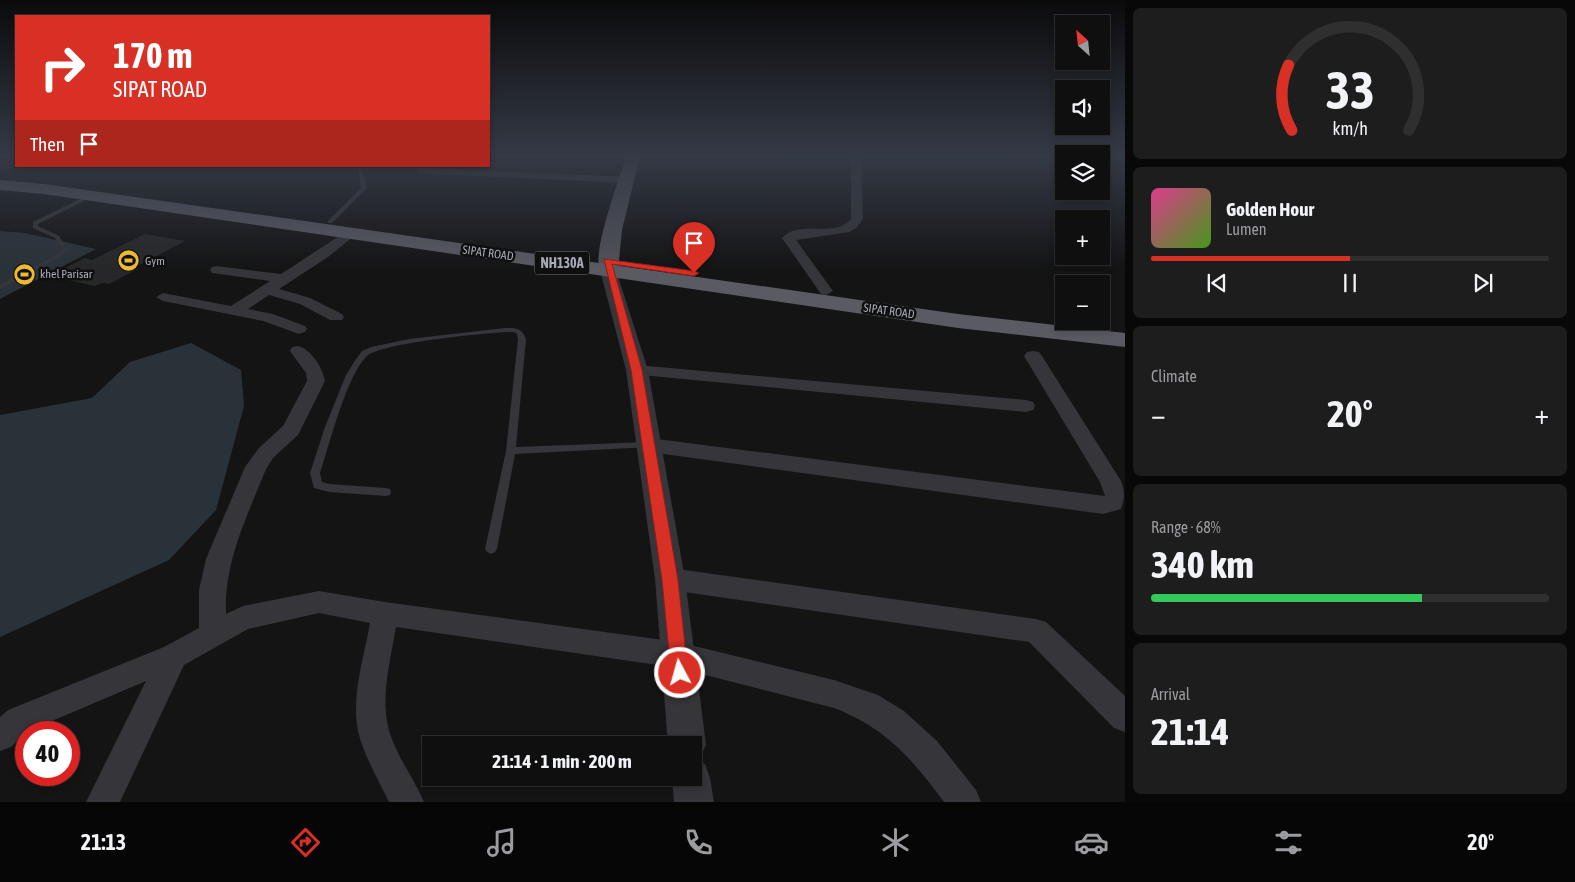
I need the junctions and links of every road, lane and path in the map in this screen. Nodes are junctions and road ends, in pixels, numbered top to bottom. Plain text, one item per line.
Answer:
1 (71, 193) edge
2 (130, 193) edge
3 (359, 193) edge
4 (625, 193) edge
5 (857, 193) edge
6 (90, 196) junction
7 (330, 222) junction
8 (350, 233) junction
9 (607, 266) junction
10 (217, 270) dead end
11 (283, 279) junction
12 (0, 287) edge
13 (266, 290) junction
14 (826, 291) junction
15 (163, 297) dead end
16 (235, 310) junction
17 (336, 317) dead end
18 (1125, 328) edge
19 (299, 329) dead end
20 (1125, 340) edge
21 (298, 351) dead end
22 (1033, 356) dead end
23 (637, 370) junction
24 (1026, 406) dead end
25 (649, 445) junction
26 (511, 451) junction
27 (386, 492) dead end
28 (491, 549) dead end
29 (670, 580) junction
30 (385, 614) junction
31 (214, 634) junction
32 (678, 655) junction
33 (174, 656) junction
34 (1125, 717) edge
35 (0, 736) edge
36 (687, 736) edge
37 (692, 786) edge
38 (103, 802) edge
39 (407, 802) edge
40 (694, 802) edge
41 (964, 802) edge

1 - 6 highway, SIPAT ROAD / NH130A
2 - 7 highway, SIPAT ROAD / NH130A
3 - 7 lane
4 - 9 main road
5 - 14 street
6 - 8 highway, SIPAT ROAD / NH130A
6 - 12 lane
7 - 9 highway, SIPAT ROAD / NH130A
8 - 9 highway, SIPAT ROAD / NH130A
8 - 11 street
9 - 14 highway, SIPAT ROAD / NH130A
9 - 20 highway, SIPAT ROAD / NH130A
9 - 23 street
10 - 11 street
11 - 13 street
13 - 16 street
13 - 17 street
14 - 18 highway, SIPAT ROAD / NH130A
15 - 16 street
16 - 19 street
21 - 31 street
22 - 25 street
23 - 24 street
23 - 25 street
25 - 26 lane
25 - 29 street
26 - 27 lane
26 - 28 lane
29 - 32 street
29 - 34 street
30 - 31 street
30 - 32 street
30 - 39 street
31 - 33 street
32 - 36 street
32 - 41 street
33 - 35 street
33 - 38 street
37 - 40 street

